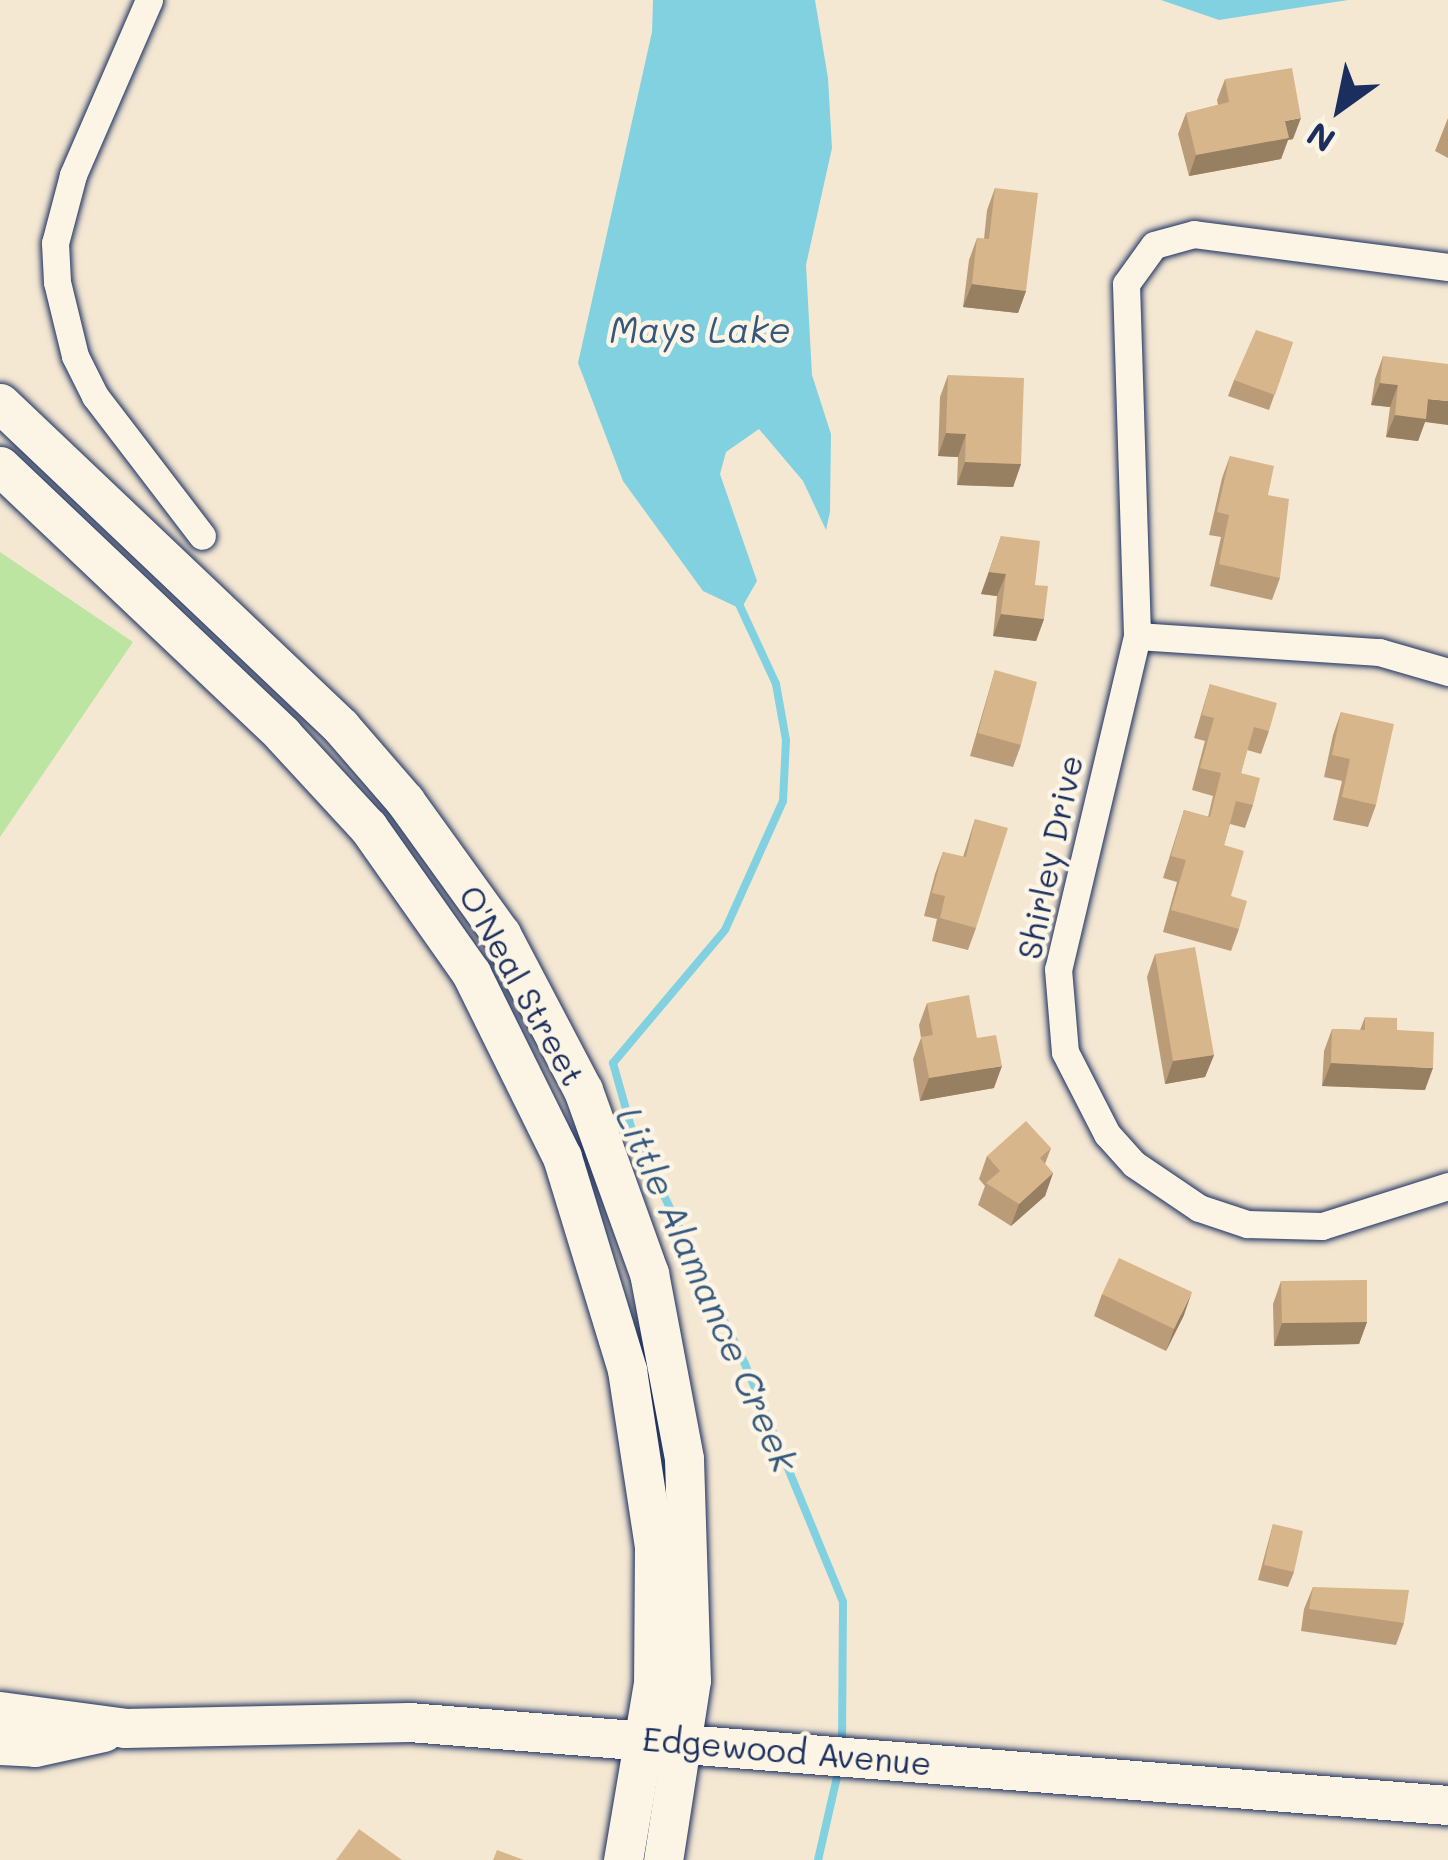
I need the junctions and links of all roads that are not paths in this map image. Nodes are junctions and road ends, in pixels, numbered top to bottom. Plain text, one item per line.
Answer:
1 (149, 0) edge
2 (1448, 267) edge
3 (0, 403) edge
4 (0, 466) edge
5 (202, 536) dead end
6 (1137, 636) junction
7 (1448, 672) edge
8 (1448, 1186) edge
9 (0, 1711) edge
10 (125, 1728) junction
11 (665, 1739) junction
12 (0, 1744) edge
13 (1448, 1805) edge
14 (623, 1860) edge
15 (663, 1860) edge

1 - 5 street
2 - 6 street, Shirley Drive
3 - 11 street, O'Neal Street
4 - 11 street, O'Neal Street
6 - 7 street
6 - 8 street, Shirley Drive
9 - 10 street, Edgewood Avenue
10 - 11 street, Edgewood Avenue
10 - 12 street, Edgewood Avenue
11 - 13 street, Edgewood Avenue
11 - 14 street
11 - 15 street

